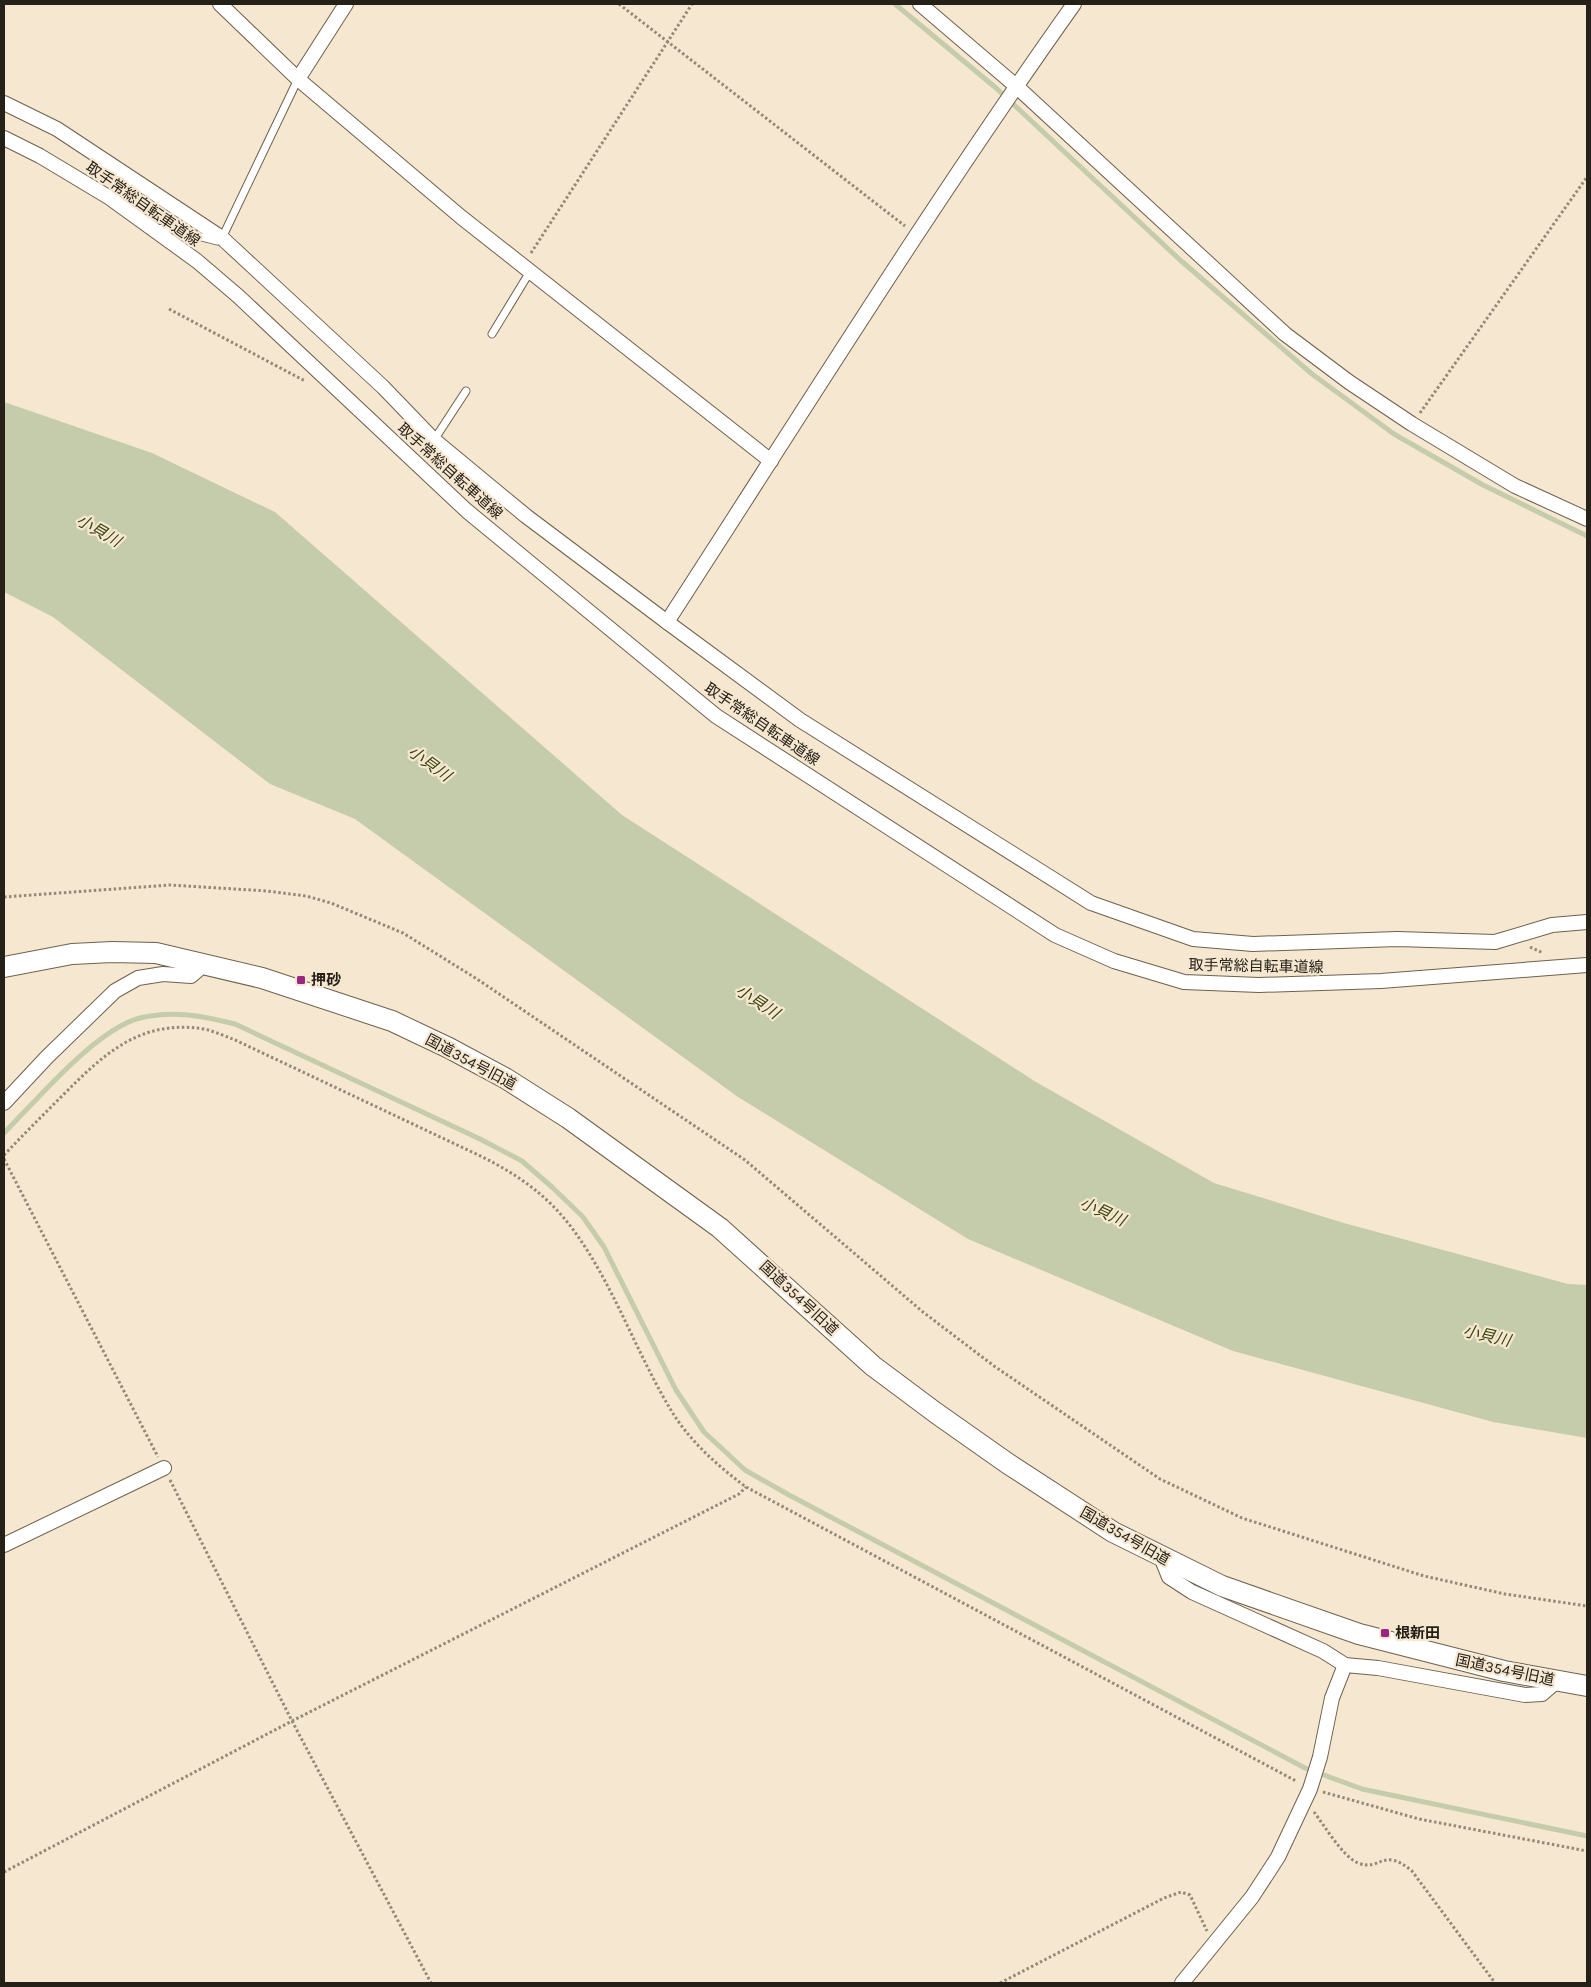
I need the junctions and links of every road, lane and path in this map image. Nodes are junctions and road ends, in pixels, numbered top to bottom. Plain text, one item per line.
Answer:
1 (220, 4) edge
2 (346, 4) edge
3 (619, 4) edge
4 (692, 4) edge
5 (920, 4) edge
6 (1074, 4) edge
7 (668, 42) junction
8 (298, 79) junction
9 (1016, 86) junction
10 (4, 103) edge
11 (4, 138) edge
12 (1587, 177) edge
13 (154, 230) junction
14 (917, 235) junction
15 (222, 238) junction
16 (527, 268) junction
17 (170, 309) dead end
18 (492, 334) dead end
19 (309, 383) dead end
20 (466, 391) dead end
21 (1412, 424) junction
22 (434, 440) junction
23 (772, 461) junction
24 (1587, 519) edge
25 (667, 622) junction
26 (4, 897) edge
27 (1587, 922) edge
28 (206, 963) junction
29 (1587, 965) edge
30 (4, 967) edge
31 (4, 1103) edge
32 (4, 1155) edge
33 (4, 1159) edge
34 (164, 1468) junction
35 (746, 1487) junction
36 (4, 1545) edge
37 (1161, 1557) junction
38 (1587, 1606) edge
39 (1345, 1665) junction
40 (1557, 1681) junction
41 (1587, 1686) edge
42 (292, 1721) junction
43 (1309, 1789) junction
44 (1587, 1851) edge
45 (4, 1872) edge
46 (1215, 1942) junction
47 (431, 1983) edge
48 (1000, 1983) edge
49 (1182, 1983) edge
50 (1495, 1983) edge

1 - 8 street
2 - 8 street
3 - 7 path
4 - 7 path
5 - 9 street
6 - 9 street
7 - 14 path
7 - 16 path
8 - 15 lane
8 - 16 street
9 - 14 street
9 - 21 street
10 - 15 street
11 - 13 street, 取手常総自転車道線
12 - 21 path
13 - 15 lane
13 - 29 street, 取手常総自転車道線
14 - 23 street
15 - 22 street
16 - 18 lane
16 - 23 street
17 - 19 path
20 - 22 lane
21 - 24 street
22 - 25 street
23 - 25 street
25 - 27 street
26 - 38 path
28 - 30 street, 国道354号旧道
28 - 31 street
28 - 37 street, 国道354号旧道
32 - 35 path
33 - 34 path
34 - 36 street
34 - 42 path
35 - 42 path
35 - 43 path
37 - 39 street
37 - 40 street, 国道354号旧道
39 - 40 street
39 - 43 street
40 - 41 street, 国道354号旧道
42 - 45 path
42 - 47 path
43 - 44 path
43 - 46 street
43 - 50 path
46 - 48 path
46 - 49 street

